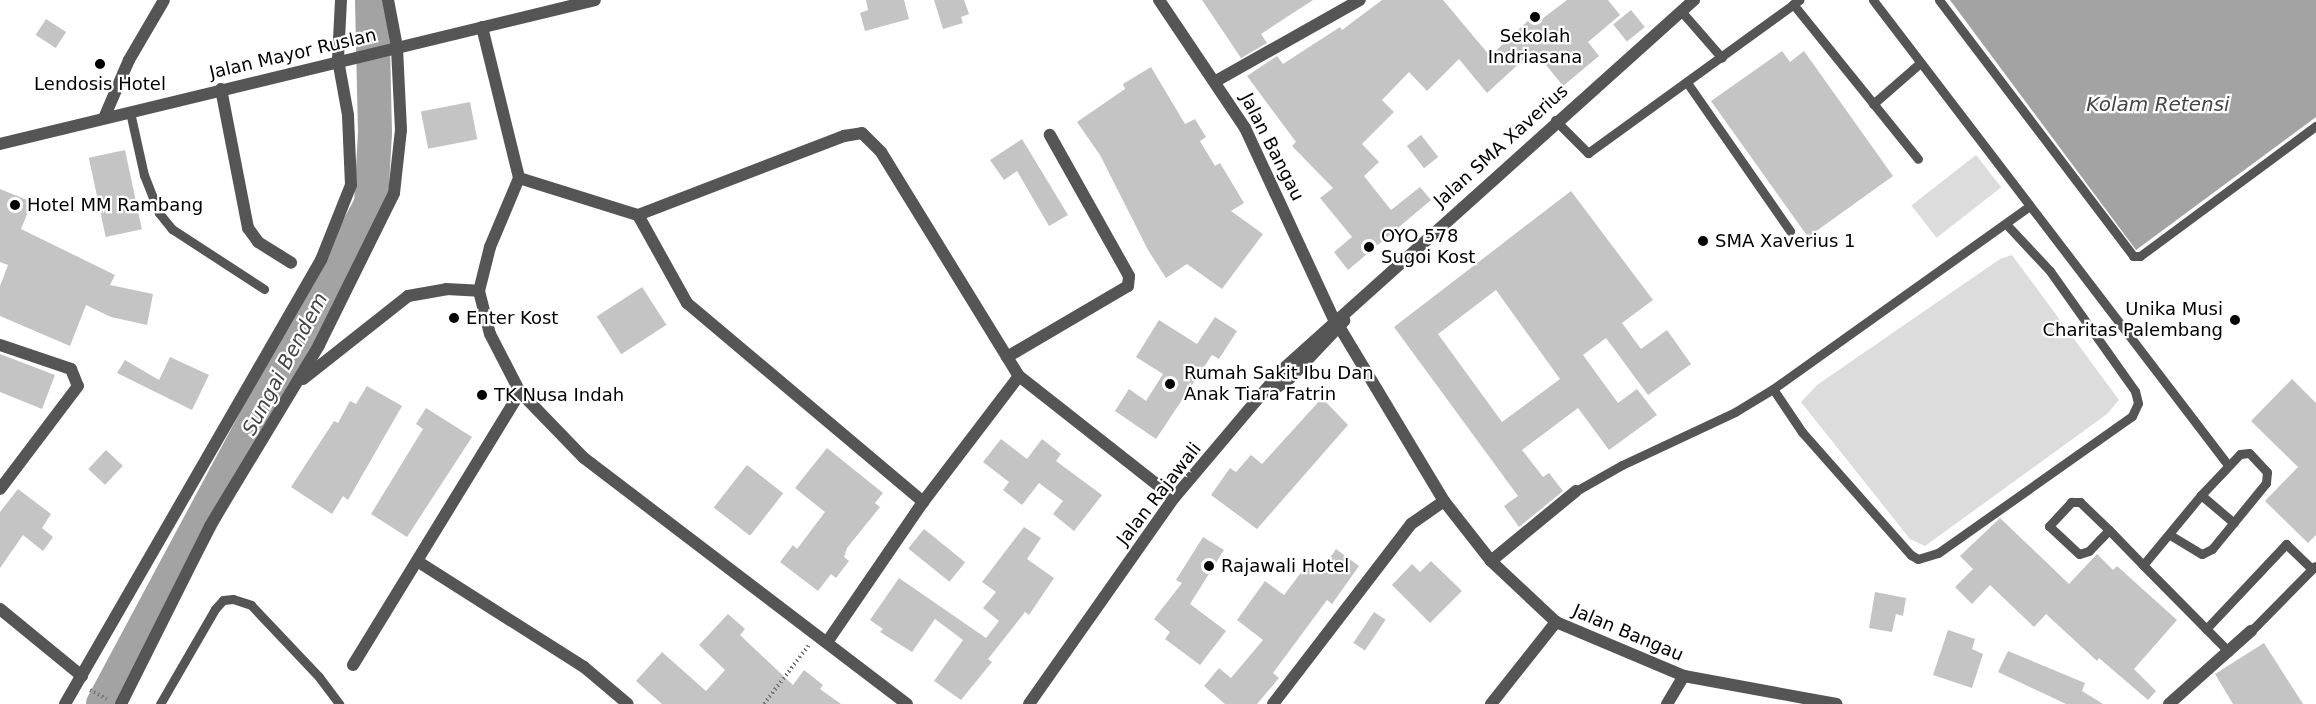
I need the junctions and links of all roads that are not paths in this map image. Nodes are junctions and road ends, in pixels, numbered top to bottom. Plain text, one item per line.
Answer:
1 (164, 0) edge
2 (341, 0) edge
3 (388, 0) edge
4 (595, 0) edge
5 (1159, 0) edge
6 (1360, 0) edge
7 (1694, 0) edge
8 (1873, 0) edge
9 (1939, 0) edge
10 (1796, 2) edge
11 (1681, 11) junction
12 (482, 27) junction
13 (393, 48) junction
14 (1722, 58) junction
15 (340, 60) junction
16 (1920, 63) junction
17 (1216, 81) junction
18 (1688, 84) junction
19 (220, 89) junction
20 (1873, 104) junction
21 (129, 112) junction
22 (104, 118) junction
23 (1555, 120) junction
24 (2316, 126) edge
25 (1050, 135) dead end
26 (0, 144) edge
27 (1918, 159) dead end
28 (519, 178) junction
29 (2030, 206) junction
30 (638, 215) junction
31 (2006, 224) junction
32 (1790, 231) dead end
33 (291, 263) dead end
34 (264, 290) dead end
35 (479, 291) junction
36 (1337, 324) junction
37 (0, 345) edge
38 (1007, 357) junction
39 (1019, 376) junction
40 (296, 385) junction
41 (1773, 389) junction
42 (520, 392) junction
43 (2229, 465) junction
44 (0, 489) edge
45 (1576, 491) joint
46 (2201, 495) junction
47 (1174, 498) junction
48 (1444, 501) junction
49 (923, 502) junction
50 (2234, 523) junction
51 (2109, 530) junction
52 (2170, 535) junction
53 (417, 561) junction
54 (1491, 561) junction
55 (2143, 565) junction
56 (2314, 566) edge
57 (0, 609) edge
58 (1556, 622) junction
59 (2206, 628) junction
60 (2251, 631) joint
61 (828, 641) junction
62 (2229, 652) junction
63 (353, 665) dead end
64 (1684, 676) junction
65 (82, 681) junction
66 (1798, 700) edge
67 (65, 704) edge
68 (121, 704) edge
69 (160, 704) edge
70 (339, 704) edge
71 (628, 704) edge
72 (907, 704) edge
73 (1029, 704) edge
74 (1273, 704) edge
75 (1491, 704) edge
76 (1667, 704) edge
77 (1836, 704) edge
78 (2169, 704) edge

1 - 22 street
2 - 15 street
3 - 13 street
4 - 12 street, Jalan Mayor Ruslan
5 - 17 street, Jalan Bangau
6 - 17 street
7 - 11 street, Jalan SMA Xaverius
8 - 16 lane
9 - 24 lane
10 - 14 lane
10 - 20 lane
11 - 14 lane
11 - 23 street, Jalan SMA Xaverius
12 - 13 street, Jalan Mayor Ruslan
12 - 28 street
13 - 15 street, Jalan Mayor Ruslan
13 - 40 street
14 - 18 lane
15 - 19 street, Jalan Mayor Ruslan
15 - 65 street
16 - 20 lane
16 - 29 lane
17 - 36 street, Jalan Bangau
18 - 23 lane
18 - 32 lane
19 - 21 street, Jalan Mayor Ruslan
19 - 33 street
20 - 27 lane
21 - 22 street, Jalan Mayor Ruslan
21 - 34 lane
22 - 26 street, Jalan Mayor Ruslan
23 - 36 street, Jalan SMA Xaverius
25 - 38 street
28 - 30 street
28 - 35 street
29 - 31 lane
29 - 43 lane
30 - 38 street
30 - 49 street
31 - 41 lane
31 - 41 lane
35 - 40 street
35 - 42 street
36 - 47 street, Jalan Rajawali
36 - 48 street, Jalan Bangau
37 - 44 street
38 - 39 street
39 - 47 street
39 - 49 street
40 - 68 street
41 - 45 lane
42 - 53 street
42 - 61 street
43 - 46 lane
43 - 50 lane
45 - 54 street
46 - 50 lane
46 - 52 lane
47 - 73 street, Jalan Rajawali
48 - 54 street, Jalan Bangau
48 - 74 street
49 - 61 street
50 - 52 lane
51 - 51 lane
51 - 55 lane
52 - 55 lane
53 - 63 street
53 - 71 street
54 - 58 street, Jalan Bangau
55 - 59 lane
56 - 59 lane
56 - 60 lane
57 - 65 street
58 - 64 street, Jalan Bangau
58 - 75 street
59 - 62 lane
60 - 62 street
61 - 72 street
62 - 78 street
64 - 66 street, Jalan Bangau
64 - 76 street
65 - 67 street
66 - 77 street, Jalan Bangau
69 - 70 lane

